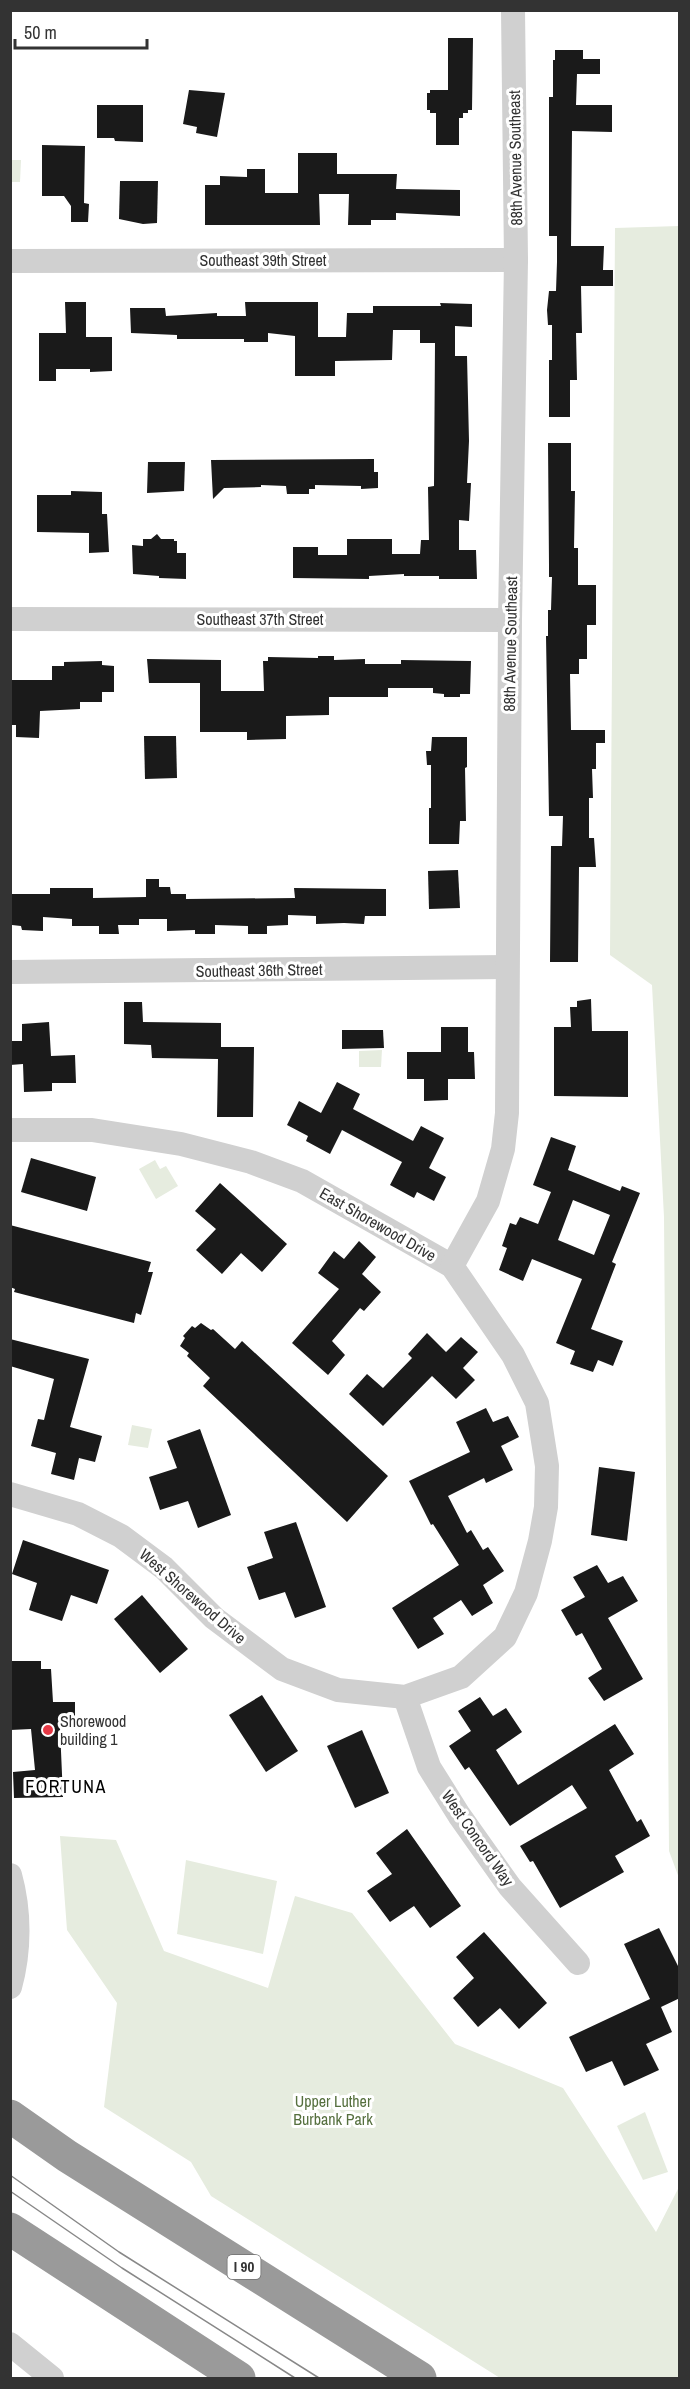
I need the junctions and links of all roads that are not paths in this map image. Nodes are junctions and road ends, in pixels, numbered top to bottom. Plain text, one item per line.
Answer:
1 (513, 10) edge
2 (516, 260) junction
3 (10, 261) edge
4 (10, 619) edge
5 (510, 620) junction
6 (507, 967) junction
7 (10, 972) edge
8 (10, 1130) edge
9 (452, 1266) junction
10 (10, 1494) edge
11 (540, 1541) joint
12 (405, 1697) junction
13 (10, 1875) edge
14 (578, 1963) dead end
15 (10, 1987) edge
16 (10, 2116) edge
17 (10, 2229) edge
18 (10, 2344) edge
19 (52, 2379) edge
20 (239, 2379) edge
21 (420, 2379) edge

1 - 2 street, 88th Avenue Southeast
2 - 3 street, Southeast 39th Street
2 - 5 street, 88th Avenue Southeast
4 - 5 street, Southeast 37th Street
5 - 6 street, 88th Avenue Southeast
6 - 7 street, Southeast 36th Street
6 - 9 street, 88th Avenue Southeast
8 - 9 street, East Shorewood Drive
9 - 11 street, East Shorewood Drive
10 - 12 street, West Shorewood Drive
11 - 12 street, West Shorewood Drive
12 - 14 street, West Concord Way
13 - 15 street
16 - 21 highway, I 90
17 - 20 highway
18 - 19 street

